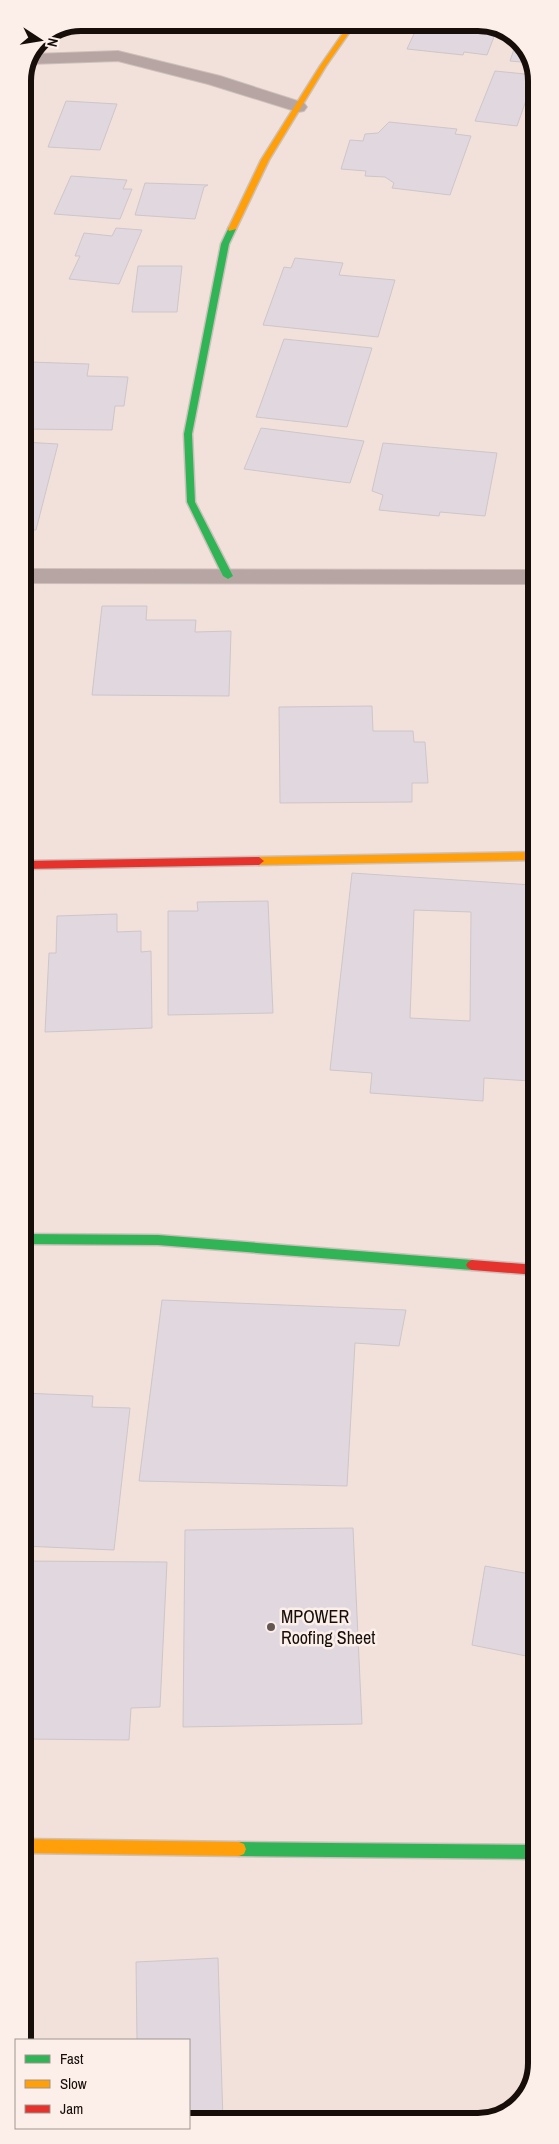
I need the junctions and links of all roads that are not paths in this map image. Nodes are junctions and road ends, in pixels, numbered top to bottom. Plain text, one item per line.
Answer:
1 (349, 31) edge
2 (37, 59) edge
3 (298, 107) junction
4 (31, 576) edge
5 (228, 576) junction
6 (528, 576) edge
7 (528, 856) edge
8 (31, 865) edge
9 (31, 1239) edge
10 (528, 1269) edge
11 (31, 1846) edge
12 (528, 1852) edge

1 - 3 street
2 - 3 street
3 - 5 street
4 - 5 street
5 - 6 street
7 - 8 street
9 - 10 street
11 - 12 street

